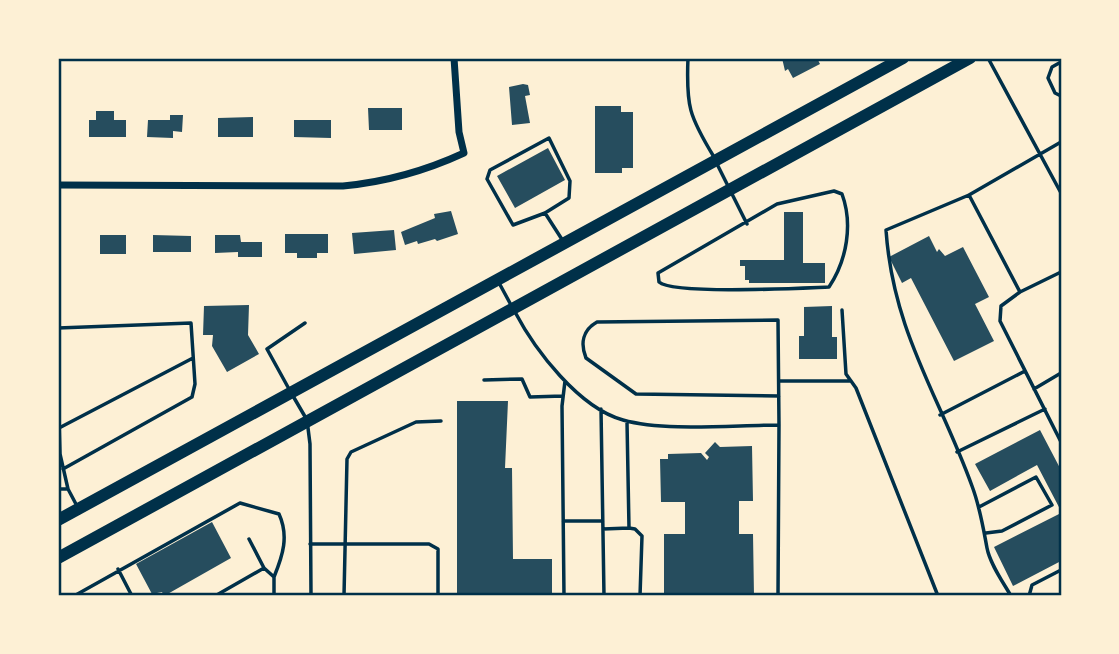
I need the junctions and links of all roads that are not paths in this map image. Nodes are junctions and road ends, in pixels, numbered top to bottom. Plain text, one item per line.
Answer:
1 (454, 58) edge
2 (688, 58) edge
3 (903, 58) edge
4 (970, 58) edge
5 (988, 58) edge
6 (1061, 62) edge
7 (1061, 96) edge
8 (1061, 142) edge
9 (1041, 153) junction
10 (715, 160) junction
11 (58, 185) edge
12 (729, 190) junction
13 (1061, 193) edge
14 (969, 195) junction
15 (545, 213) junction
16 (747, 224) junction
17 (564, 243) junction
18 (1061, 272) edge
19 (496, 280) junction
20 (1020, 292) junction
21 (513, 308) junction
22 (842, 310) dead end
23 (305, 323) dead end
24 (58, 328) edge
25 (194, 358) junction
26 (1026, 371) junction
27 (1061, 373) edge
28 (484, 380) dead end
29 (565, 380) junction
30 (779, 381) junction
31 (851, 381) junction
32 (58, 387) edge
33 (1034, 389) junction
34 (290, 392) junction
35 (563, 396) junction
36 (779, 396) junction
37 (601, 408) junction
38 (1045, 409) junction
39 (940, 415) junction
40 (307, 420) junction
41 (441, 421) dead end
42 (627, 421) junction
43 (779, 425) junction
44 (59, 428) edge
45 (1061, 442) edge
46 (957, 452) junction
47 (64, 469) junction
48 (58, 489) edge
49 (68, 489) junction
50 (979, 507) junction
51 (78, 508) junction
52 (58, 520) edge
53 (563, 521) junction
54 (603, 521) junction
55 (603, 528) junction
56 (629, 528) junction
57 (986, 533) junction
58 (249, 539) dead end
59 (310, 544) junction
60 (345, 544) junction
61 (58, 558) edge
62 (264, 568) junction
63 (118, 569) junction
64 (1061, 570) edge
65 (274, 577) junction
66 (311, 595) edge
67 (344, 595) edge
68 (438, 595) edge
69 (74, 596) edge
70 (132, 596) edge
71 (215, 596) edge
72 (274, 596) edge
73 (564, 596) edge
74 (604, 596) edge
75 (640, 596) edge
76 (778, 596) edge
77 (938, 596) edge
78 (1011, 596) edge
79 (1029, 596) edge

1 - 11 street
2 - 10 lane
3 - 10 main road
4 - 12 main road
5 - 9 lane
6 - 7 lane
8 - 9 lane
9 - 13 lane
9 - 14 lane
10 - 12 lane
10 - 17 main road
12 - 16 lane
12 - 21 main road
14 - 20 lane
14 - 39 lane
15 - 15 lane
15 - 17 lane
16 - 16 lane
17 - 19 main road
18 - 20 lane
19 - 21 lane
19 - 34 main road
20 - 26 lane
21 - 29 lane
21 - 40 main road
22 - 31 lane
23 - 34 lane
24 - 25 lane
25 - 44 lane
25 - 47 lane
26 - 33 lane
26 - 39 lane
27 - 33 lane
28 - 35 lane
29 - 35 lane
29 - 37 lane
30 - 31 lane
30 - 36 lane
30 - 36 lane
31 - 77 lane
32 - 44 lane
33 - 38 lane
34 - 40 lane
34 - 51 main road
35 - 53 lane
36 - 43 lane
37 - 42 lane
37 - 54 lane
38 - 45 lane
38 - 46 lane
39 - 46 lane
40 - 59 lane
40 - 61 main road
41 - 60 lane
42 - 43 lane
42 - 56 lane
43 - 76 lane
44 - 47 lane
46 - 50 lane
47 - 49 lane
48 - 49 lane
49 - 51 lane
50 - 57 lane
50 - 57 lane
51 - 52 main road
53 - 54 lane
53 - 73 lane
54 - 55 lane
55 - 56 lane
55 - 74 lane
56 - 75 lane
57 - 78 lane
58 - 62 lane
59 - 60 lane
59 - 66 lane
60 - 67 lane
60 - 68 lane
62 - 65 lane
62 - 71 lane
63 - 65 lane
63 - 69 lane
63 - 70 lane
64 - 79 lane
65 - 72 lane
66 - 67 lane
67 - 68 lane

